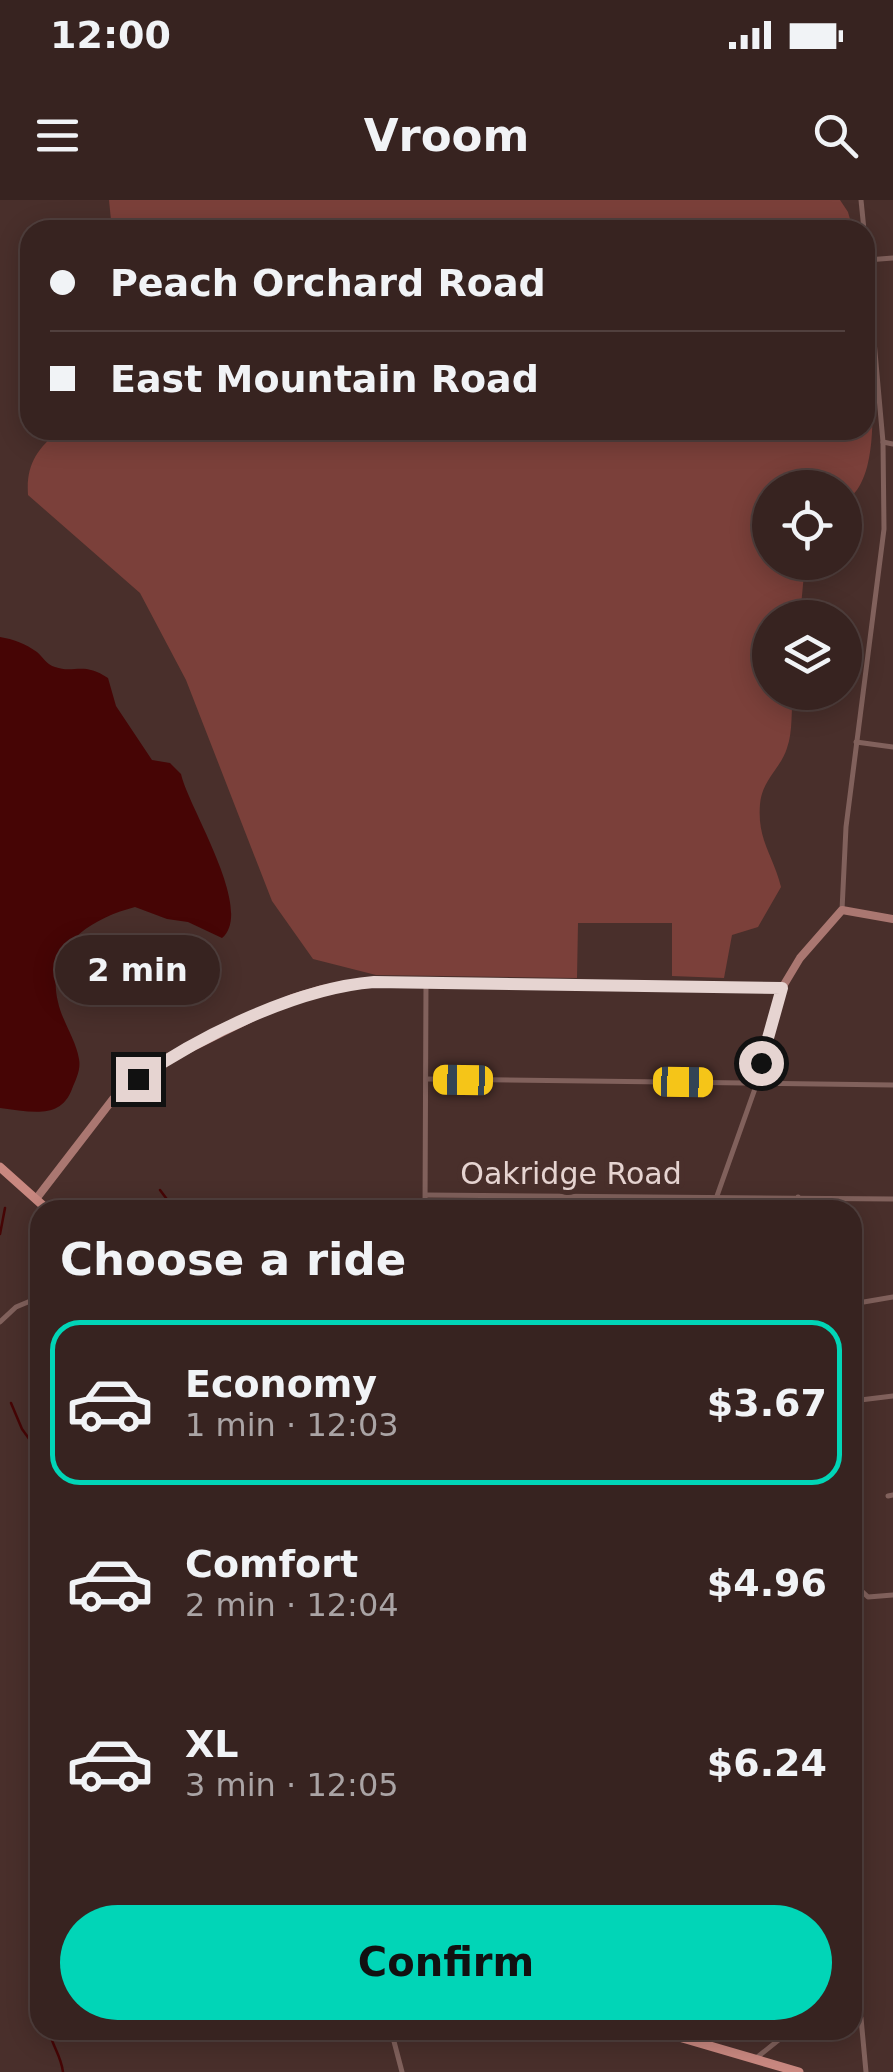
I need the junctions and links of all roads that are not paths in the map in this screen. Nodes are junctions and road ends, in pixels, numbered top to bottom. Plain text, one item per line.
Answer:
1 (875, 357) edge
2 (882, 442) junction
3 (893, 444) edge
4 (856, 742) junction
5 (893, 748) edge
6 (842, 910) junction
7 (893, 919) edge
8 (426, 983) junction
9 (782, 988) junction
10 (426, 1079) junction
11 (757, 1083) junction
12 (893, 1085) edge
13 (0, 1166) edge
14 (426, 1195) junction
15 (716, 1195) junction
16 (798, 1197) junction
17 (893, 1198) edge
18 (36, 1199) joint
19 (426, 1200) edge
20 (715, 1200) edge
21 (798, 1200) edge
22 (893, 1297) edge
23 (30, 1301) edge
24 (862, 1302) edge
25 (0, 1322) edge
26 (893, 1396) edge
27 (862, 1400) edge
28 (862, 1591) edge
29 (893, 1596) edge
30 (862, 2025) edge
31 (393, 2040) edge
32 (688, 2040) edge
33 (779, 2040) edge
34 (754, 2060) junction
35 (402, 2072) edge
36 (800, 2072) edge
37 (866, 2072) edge

1 - 2 street
2 - 3 street
2 - 4 street
4 - 5 street
4 - 6 street
6 - 7 street
6 - 9 street
8 - 9 street
8 - 10 street
8 - 18 street
9 - 11 street
10 - 11 street
10 - 14 street
11 - 12 street
11 - 15 street
13 - 18 main road
14 - 15 street, Oakridge Road
14 - 19 street
15 - 16 street, Oakridge Road
15 - 20 street
16 - 17 street, Oakridge Road
16 - 21 street
22 - 24 street
23 - 25 street
26 - 27 street
28 - 29 street
30 - 37 street
31 - 35 street
32 - 34 main road
33 - 34 street
34 - 36 main road

